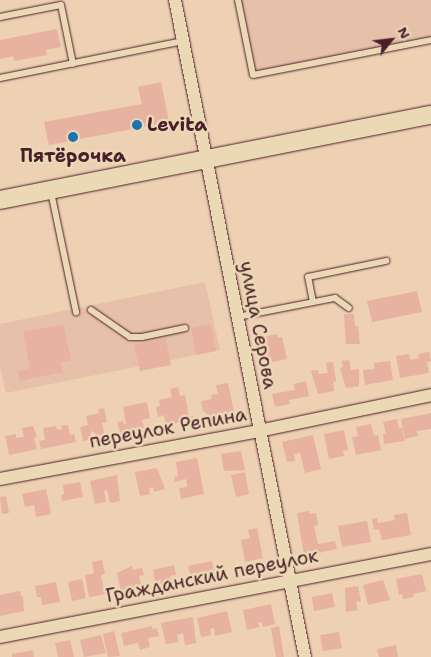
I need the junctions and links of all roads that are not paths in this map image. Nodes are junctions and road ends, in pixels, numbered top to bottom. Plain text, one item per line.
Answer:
1 (175, 0) edge
2 (238, 0) edge
3 (0, 17) edge
4 (431, 40) edge
5 (183, 41) junction
6 (73, 64) junction
7 (0, 78) edge
8 (431, 115) edge
9 (206, 159) junction
10 (50, 190) junction
11 (0, 200) edge
12 (386, 261) dead end
13 (314, 302) junction
14 (349, 308) dead end
15 (91, 310) dead end
16 (76, 312) dead end
17 (237, 317) junction
18 (184, 328) dead end
19 (431, 395) edge
20 (259, 431) junction
21 (0, 479) edge
22 (431, 554) edge
23 (288, 580) junction
24 (0, 637) edge
25 (304, 657) edge

1 - 5 street, улица Серова
2 - 4 lane
3 - 6 lane
5 - 6 lane
5 - 9 street, улица Серова
6 - 7 lane
8 - 9 main road
9 - 10 main road
9 - 17 street, улица Серова
10 - 11 main road
10 - 16 lane
12 - 13 lane
13 - 14 lane
13 - 17 lane
15 - 18 lane
17 - 20 street, улица Серова
19 - 20 street, переулок Репина
20 - 21 street, переулок Репина
20 - 23 street, улица Серова
22 - 23 street, Гражданский переулок
23 - 24 street, Гражданский переулок
23 - 25 street, улица Серова

